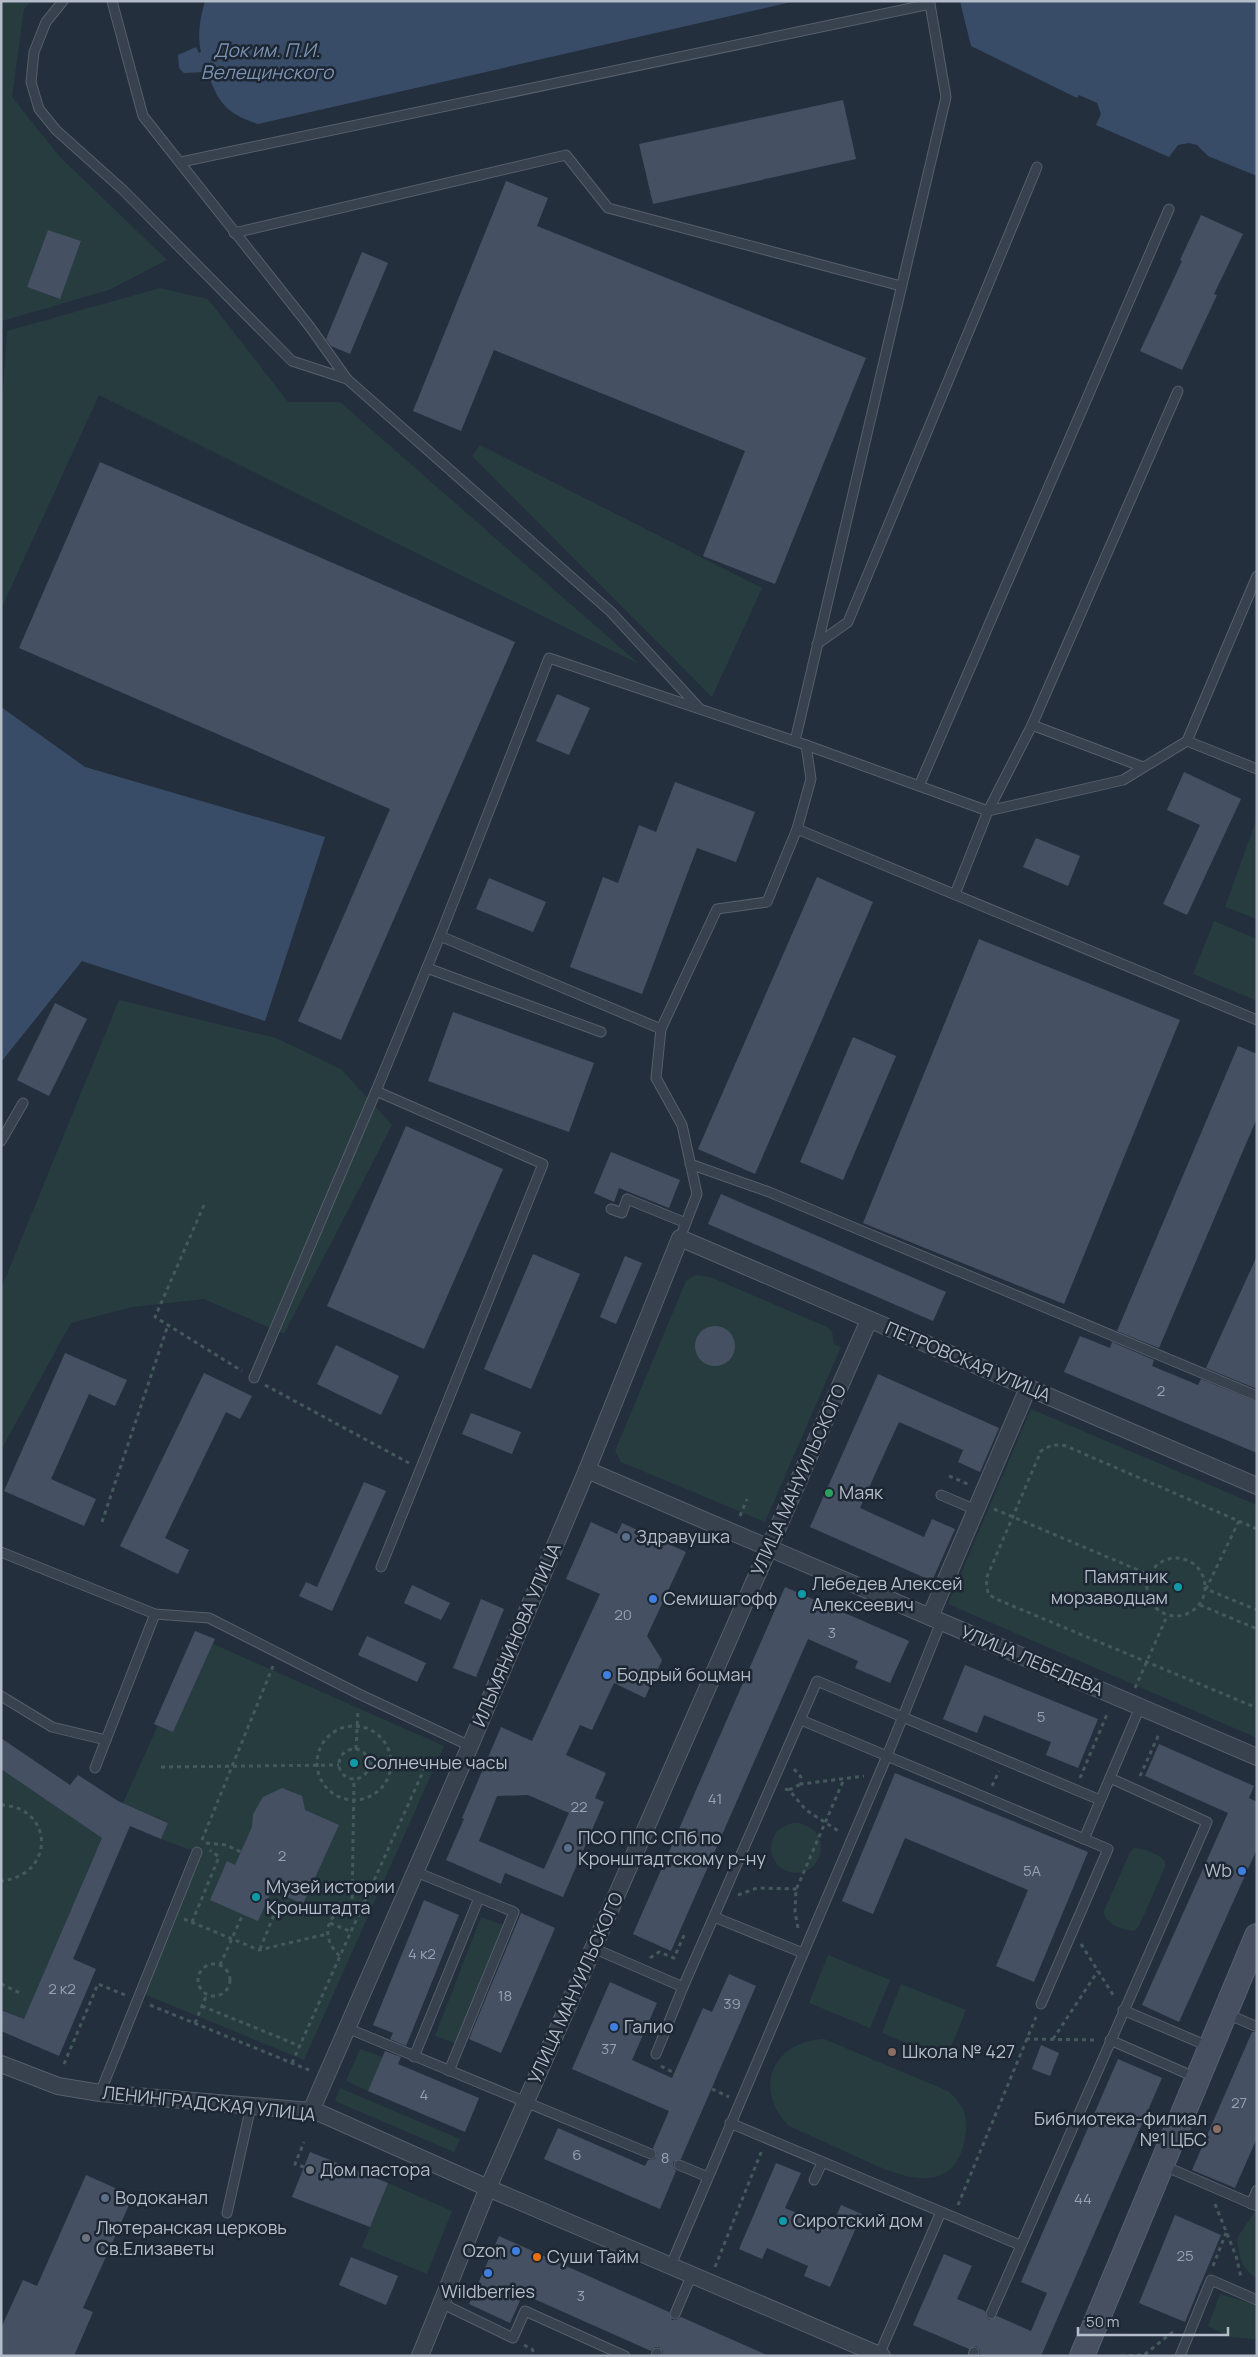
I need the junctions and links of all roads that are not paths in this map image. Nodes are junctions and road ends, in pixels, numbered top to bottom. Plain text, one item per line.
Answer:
1 (63, 1) edge
2 (112, 1) edge
3 (181, 162) junction
4 (1037, 167) dead end
5 (1169, 209) dead end
6 (234, 233) junction
7 (901, 286) junction
8 (347, 379) junction
9 (1178, 391) dead end
10 (1257, 576) edge
11 (817, 644) junction
12 (699, 708) junction
13 (1032, 725) junction
14 (795, 741) junction
15 (1187, 741) junction
16 (806, 745) junction
17 (1143, 767) junction
18 (1257, 769) edge
19 (919, 786) junction
20 (988, 812) junction
21 (797, 829) junction
22 (954, 894) junction
23 (440, 936) junction
24 (427, 968) junction
25 (1257, 1020) edge
26 (662, 1029) junction
27 (601, 1032) dead end
28 (376, 1091) junction
29 (23, 1103) dead end
30 (1, 1141) edge
31 (690, 1164) junction
32 (611, 1209) dead end
33 (683, 1231) junction
34 (869, 1320) junction
35 (254, 1378) dead end
36 (1028, 1388) junction
37 (1257, 1396) edge
38 (587, 1470) junction
39 (1257, 1486) edge
40 (941, 1495) dead end
41 (983, 1509) junction
42 (769, 1548) junction
43 (1, 1552) edge
44 (381, 1566) dead end
45 (155, 1614) junction
46 (936, 1619) junction
47 (1, 1696) edge
48 (1140, 1707) junction
49 (903, 1716) junction
50 (801, 1720) junction
51 (106, 1740) junction
52 (470, 1746) junction
53 (887, 1756) junction
54 (1257, 1757) edge
55 (95, 1768) dead end
56 (1110, 1778) junction
57 (1100, 1800) junction
58 (1084, 1839) junction
59 (196, 1852) road end
60 (416, 1872) junction
61 (479, 1898) junction
62 (714, 1917) junction
63 (1257, 1936) edge
64 (593, 1948) junction
65 (803, 1952) junction
66 (683, 1987) junction
67 (1041, 2004) road end
68 (1123, 2010) junction
69 (1225, 2013) junction
70 (1255, 2026) dead end
71 (347, 2028) junction
72 (1110, 2040) junction
73 (1210, 2047) junction
74 (656, 2054) road end
75 (414, 2057) junction
76 (1, 2064) edge
77 (449, 2071) junction
78 (1198, 2078) junction
79 (100, 2093) junction
80 (526, 2102) junction
81 (251, 2106) junction
82 (311, 2111) junction
83 (730, 2123) junction
84 (651, 2154) dead end
85 (822, 2163) junction
86 (679, 2165) dead end
87 (1162, 2165) junction
88 (708, 2177) junction
89 (814, 2180) dead end
90 (488, 2188) junction
91 (1257, 2190) edge
92 (1254, 2205) edge
93 (227, 2212) dead end
94 (941, 2212) junction
95 (1020, 2245) junction
96 (671, 2265) junction
97 (692, 2274) junction
98 (1257, 2300) edge
99 (441, 2303) junction
100 (675, 2314) dead end
101 (991, 2314) dead end
102 (873, 2354) edge
103 (420, 2356) edge
104 (625, 2356) edge
105 (1082, 2356) edge
106 (1180, 2356) edge

1 - 8 lane
2 - 3 lane
3 - 6 lane
3 - 7 lane
4 - 11 lane
5 - 19 lane
6 - 7 lane
6 - 8 lane
7 - 11 lane
8 - 12 lane
9 - 13 lane
10 - 15 lane
11 - 14 lane
12 - 14 lane
12 - 23 lane
13 - 17 lane
13 - 20 lane
14 - 16 lane
15 - 17 lane
15 - 18 lane
16 - 19 lane
16 - 21 lane
17 - 20 lane
19 - 20 lane
20 - 22 lane
21 - 22 lane
21 - 26 lane
22 - 25 lane
23 - 24 lane
23 - 26 lane
24 - 27 lane
24 - 28 lane
26 - 31 lane
28 - 35 lane
28 - 44 lane
29 - 30 lane
31 - 33 lane
31 - 37 lane
32 - 33 lane
33 - 34 street, ПЕТРОВСКАЯ УЛИЦА
33 - 38 street, ИЛЬМЯНИНОВА УЛИЦА
34 - 36 street, ПЕТРОВСКАЯ УЛИЦА
34 - 42 street, УЛИЦА МАНУИЛЬСКОГО
36 - 39 street, ПЕТРОВСКАЯ УЛИЦА
36 - 41 street
38 - 42 street, УЛИЦА ЛЕБЕДЕВА
38 - 52 street, ИЛЬМЯНИНОВА УЛИЦА
40 - 41 lane
41 - 46 street
42 - 46 street, УЛИЦА ЛЕБЕДЕВА
42 - 64 street, УЛИЦА МАНУИЛЬСКОГО
43 - 45 lane
45 - 51 lane
45 - 52 lane
46 - 48 street, УЛИЦА ЛЕБЕДЕВА
46 - 49 lane
47 - 51 lane
48 - 54 street, УЛИЦА ЛЕБЕДЕВА
48 - 56 lane
49 - 50 lane
49 - 53 lane
49 - 57 lane
50 - 53 lane
50 - 62 lane
51 - 55 lane
52 - 60 street, ИЛЬМЯНИНОВА УЛИЦА
53 - 58 lane
53 - 65 lane
56 - 57 lane
56 - 68 lane
57 - 58 lane
58 - 67 lane
59 - 79 lane
60 - 61 lane
60 - 71 street, ИЛЬМЯНИНОВА УЛИЦА
61 - 75 lane
61 - 77 lane
62 - 65 lane
62 - 66 lane
63 - 69 street
64 - 66 lane
64 - 80 street, УЛИЦА МАНУИЛЬСКОГО
65 - 83 lane
66 - 74 lane
68 - 72 lane
68 - 73 lane
69 - 70 lane
69 - 73 street
71 - 75 lane
71 - 82 street, ИЛЬМЯНИНОВА УЛИЦА
72 - 78 lane
72 - 95 lane
73 - 78 street
75 - 77 lane
76 - 79 street, ЛЕНИНГРАДСКАЯ УЛИЦА
77 - 80 lane
78 - 87 street
79 - 81 street, ЛЕНИНГРАДСКАЯ УЛИЦА
80 - 84 lane
80 - 90 street, УЛИЦА МАНУИЛЬСКОГО
81 - 82 street, ЛЕНИНГРАДСКАЯ УЛИЦА
81 - 93 lane
82 - 90 street, ЛЕНИНГРАДСКАЯ УЛИЦА
83 - 85 lane
83 - 88 lane
85 - 89 lane
85 - 94 lane
86 - 88 lane
87 - 92 lane
87 - 105 street
88 - 96 lane
90 - 96 street, ЛЕНИНГРАДСКАЯ УЛИЦА
90 - 99 street, УЛИЦА МАНУИЛЬСКОГО
91 - 92 lane
94 - 95 lane
94 - 102 lane
95 - 101 lane
96 - 97 street, ЛЕНИНГРАДСКАЯ УЛИЦА
97 - 100 lane
97 - 102 street, ЛЕНИНГРАДСКАЯ УЛИЦА
98 - 106 lane
99 - 103 street, УЛИЦА МАНУИЛЬСКОГО
99 - 104 lane

